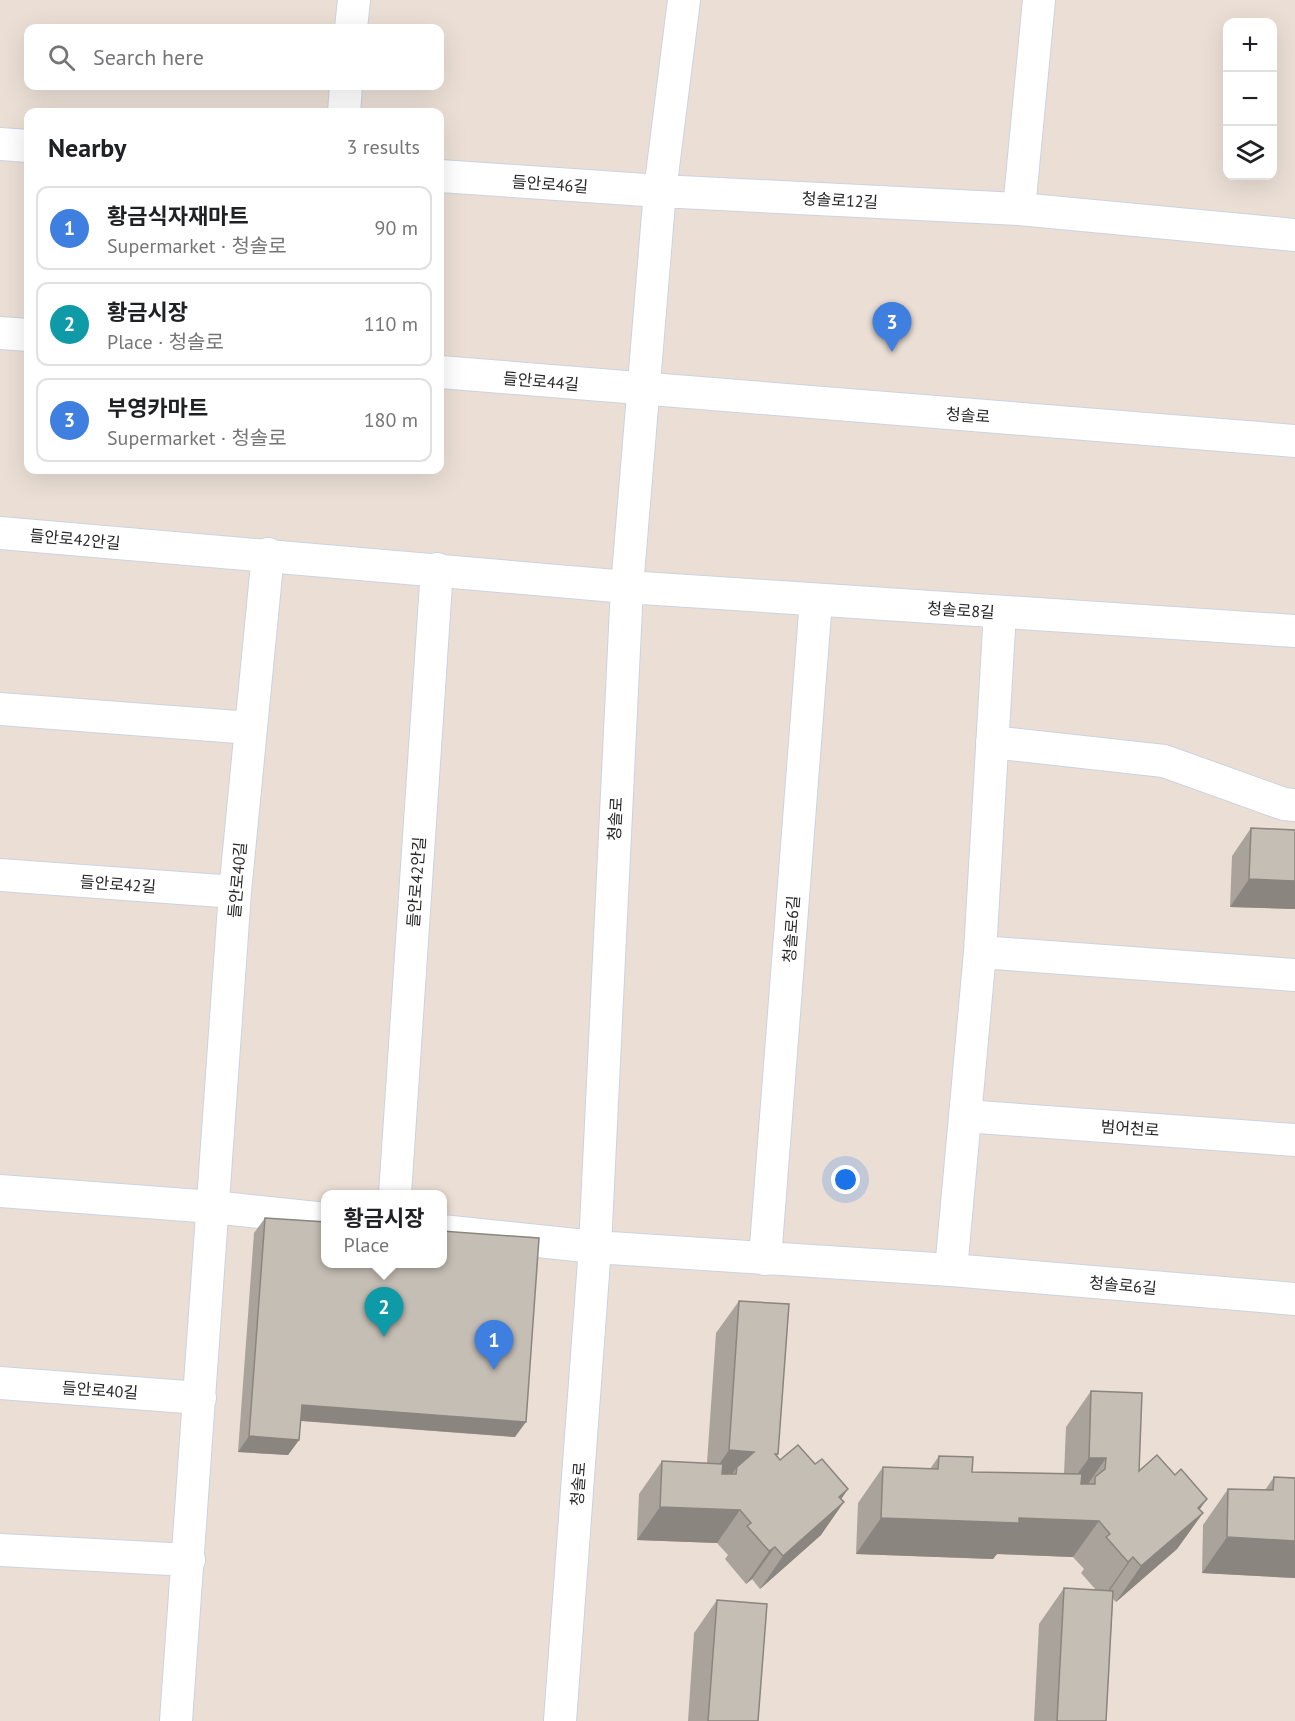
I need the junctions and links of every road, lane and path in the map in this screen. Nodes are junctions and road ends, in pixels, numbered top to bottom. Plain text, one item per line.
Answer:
1 (354, 0) edge
2 (684, 0) edge
3 (1039, 0) edge
4 (351, 24) edge
5 (346, 90) edge
6 (344, 108) edge
7 (0, 144) edge
8 (24, 146) edge
9 (444, 176) edge
10 (660, 191) junction
11 (1019, 209) junction
12 (1295, 235) edge
13 (0, 333) edge
14 (24, 335) edge
15 (444, 372) edge
16 (642, 390) junction
17 (1295, 441) edge
18 (0, 533) edge
19 (268, 554) junction
20 (437, 569) junction
21 (627, 587) junction
22 (816, 600) junction
23 (1000, 612) junction
24 (1295, 632) edge
25 (0, 709) edge
26 (251, 728) junction
27 (992, 742) junction
28 (1295, 805) edge
29 (0, 875) edge
30 (235, 892) junction
31 (980, 952) junction
32 (1295, 975) edge
33 (965, 1116) junction
34 (1295, 1140) edge
35 (395, 1190) edge
36 (0, 1191) edge
37 (213, 1207) junction
38 (321, 1218) edge
39 (447, 1232) edge
40 (595, 1247) junction
41 (765, 1259) junction
42 (951, 1270) junction
43 (1295, 1299) edge
44 (0, 1383) edge
45 (200, 1398) junction
46 (0, 1550) edge
47 (189, 1560) junction
48 (176, 1721) edge
49 (560, 1721) edge

1 - 4 street
2 - 10 street, 청솔로
3 - 11 street
5 - 6 street
7 - 8 street
9 - 10 street, 들안로46길
10 - 11 street, 청솔로12길
10 - 16 street, 청솔로
11 - 12 street, 청솔로12길
13 - 14 street
15 - 16 street, 들안로44길
16 - 17 street, 청솔로
16 - 21 street, 청솔로
18 - 19 street, 들안로42안길
19 - 20 street, 들안로42안길
19 - 26 street, 들안로40길
20 - 21 street, 들안로42안길
20 - 35 street, 들안로42안길
21 - 22 street, 청솔로8길
21 - 40 street, 청솔로
22 - 23 street, 청솔로8길
22 - 41 street, 청솔로6길
23 - 24 street, 청솔로8길
23 - 27 street
25 - 26 street
26 - 30 street, 들안로40길
27 - 28 street
27 - 31 street
29 - 30 street, 들안로42길
30 - 37 street, 들안로40길
31 - 32 street
31 - 33 street
33 - 34 street, 범어천로
33 - 42 street
36 - 37 street
37 - 38 street
37 - 45 street, 들안로40길
39 - 40 street
40 - 41 street, 청솔로6길
40 - 49 street, 청솔로
41 - 42 street, 청솔로6길
42 - 43 street, 청솔로6길
44 - 45 street, 들안로40길
45 - 47 street, 들안로40길
46 - 47 street
47 - 48 street, 들안로40길

